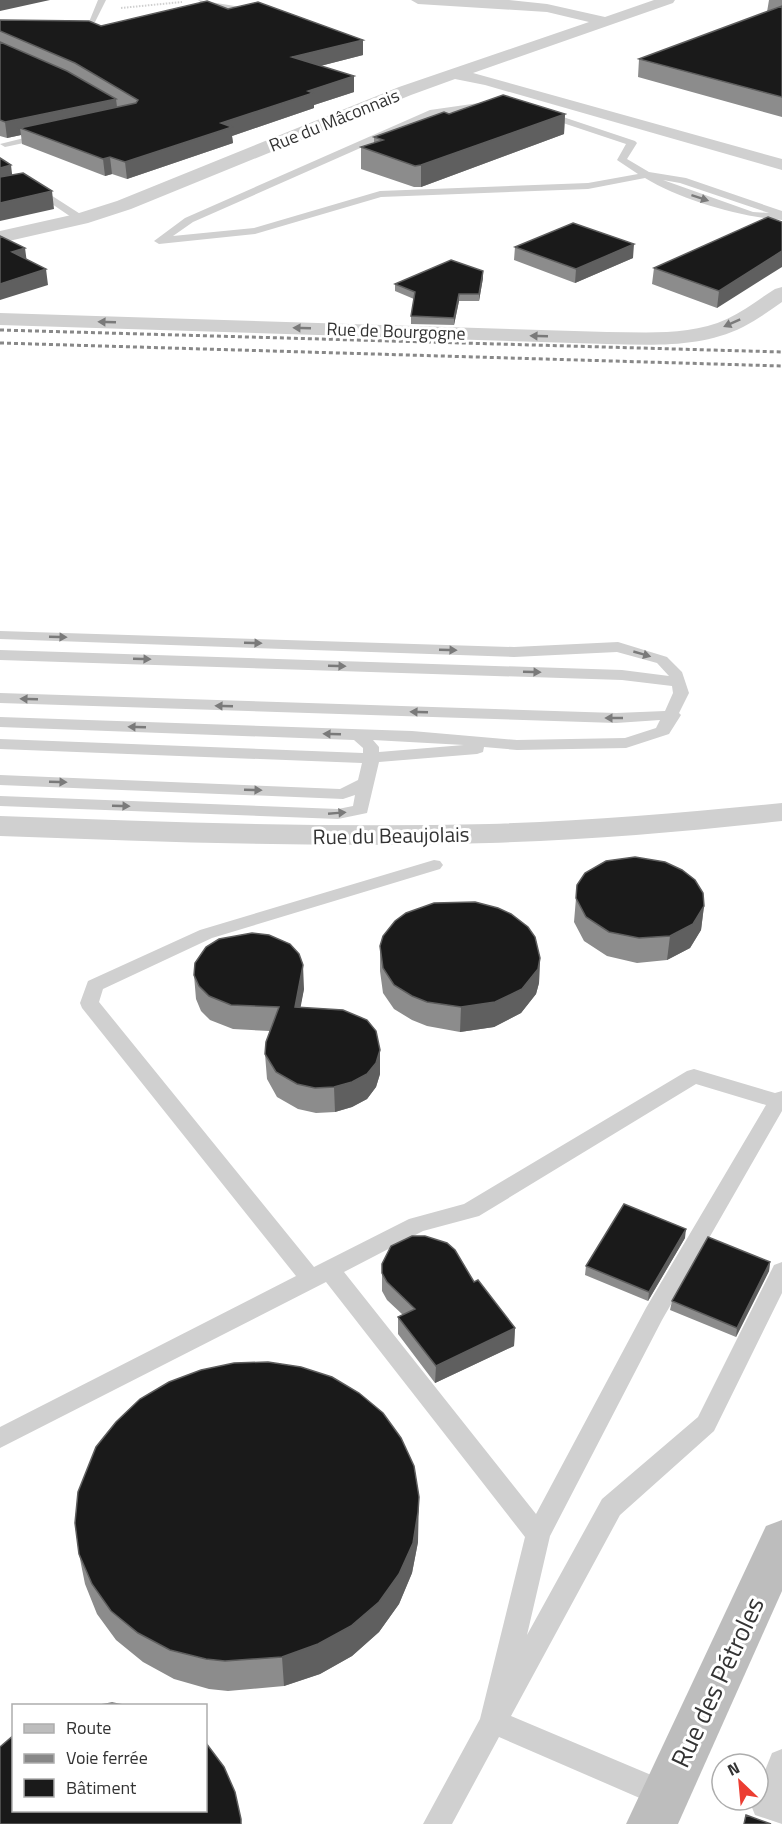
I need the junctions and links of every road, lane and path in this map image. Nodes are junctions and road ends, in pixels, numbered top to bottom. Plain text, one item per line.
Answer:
1 (102, 0) edge
2 (418, 0) edge
3 (668, 0) edge
4 (201, 1) edge
5 (97, 9) junction
6 (266, 12) edge
7 (92, 20) edge
8 (604, 21) junction
9 (454, 74) junction
10 (507, 102) edge
11 (530, 109) edge
12 (51, 134) edge
13 (5, 144) edge
14 (782, 165) edge
15 (647, 176) junction
16 (0, 190) edge
17 (782, 216) edge
18 (81, 219) junction
19 (0, 237) edge
20 (782, 293) edge
21 (0, 319) edge
22 (0, 635) edge
23 (0, 655) edge
24 (680, 684) junction
25 (0, 698) edge
26 (672, 715) junction
27 (0, 722) edge
28 (358, 735) junction
29 (0, 744) edge
30 (517, 745) junction
31 (371, 758) junction
32 (0, 780) edge
33 (365, 783) junction
34 (0, 801) edge
35 (782, 812) edge
36 (0, 826) edge
37 (434, 865) dead end
38 (780, 1100) edge
39 (782, 1271) edge
40 (320, 1274) junction
41 (0, 1438) edge
42 (538, 1535) junction
43 (782, 1540) edge
44 (493, 1721) junction
45 (782, 1762) edge
46 (659, 1810) edge
47 (782, 1812) edge
48 (437, 1824) edge

1 - 5 lane
2 - 8 street
3 - 8 street, Rue du Mâconnais
4 - 5 path
4 - 6 lane
5 - 7 lane
8 - 9 street, Rue du Mâconnais
9 - 14 street
9 - 18 street, Rue du Mâconnais
10 - 15 lane
11 - 15 lane
12 - 13 lane
15 - 17 lane
16 - 18 lane
18 - 19 street, Rue du Mâconnais
20 -> 21 street, Rue de Bourgogne
22 -> 24 lane
23 -> 24 lane
24 - 26 lane
26 -> 25 lane
26 - 30 lane
28 -> 27 lane
28 - 30 lane
28 - 31 lane
29 - 31 lane
30 - 31 lane
31 - 33 lane
32 -> 33 lane
34 -> 33 lane
35 - 36 street, Rue du Beaujolais
37 - 40 lane
38 - 40 lane
38 - 42 lane
39 - 44 lane
40 - 41 lane
40 - 42 lane
42 - 44 lane
43 - 46 main road, Rue des Pétroles
44 - 46 lane
44 - 48 lane
45 - 47 lane

